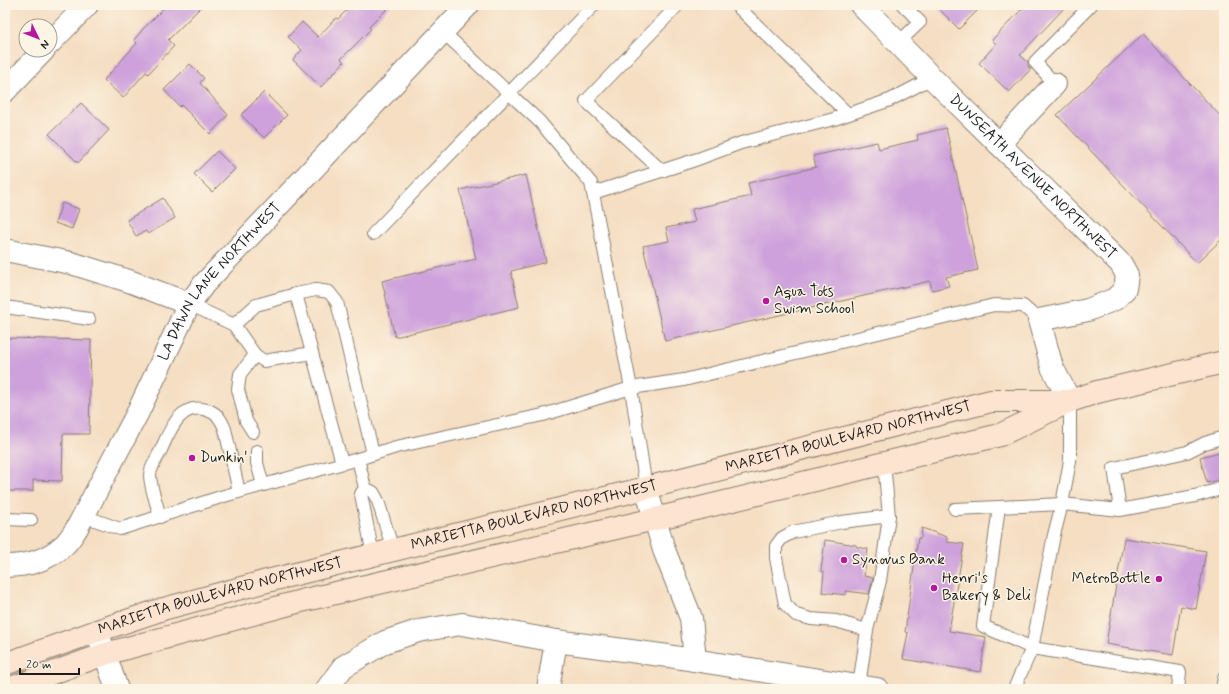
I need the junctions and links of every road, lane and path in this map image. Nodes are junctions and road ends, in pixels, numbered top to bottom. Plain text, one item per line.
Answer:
1 (87, 5) edge
2 (468, 5) edge
3 (594, 5) edge
4 (678, 5) edge
5 (736, 5) edge
6 (861, 5) edge
7 (904, 5) edge
8 (1091, 5) edge
9 (442, 32) junction
10 (58, 36) edge
11 (898, 43) junction
12 (36, 58) edge
13 (932, 78) junction
14 (1055, 84) joint
15 (5, 91) edge
16 (509, 93) junction
17 (848, 114) junction
18 (999, 144) junction
19 (662, 171) junction
20 (593, 193) junction
21 (373, 234) dead end
22 (5, 250) edge
23 (296, 294) junction
24 (189, 304) junction
25 (5, 307) edge
26 (89, 319) dead end
27 (1039, 320) junction
28 (234, 325) junction
29 (312, 352) junction
30 (255, 355) junction
31 (1224, 362) edge
32 (631, 388) junction
33 (1070, 400) junction
34 (248, 433) dead end
35 (1224, 437) edge
36 (373, 454) junction
37 (255, 455) dead end
38 (358, 459) junction
39 (342, 463) junction
40 (884, 463) junction
41 (263, 485) junction
42 (365, 488) junction
43 (646, 488) junction
44 (1224, 488) edge
45 (239, 492) junction
46 (1062, 504) junction
47 (999, 507) junction
48 (955, 509) dead end
49 (1120, 510) junction
50 (84, 516) junction
51 (160, 516) junction
52 (888, 516) junction
53 (5, 519) edge
54 (655, 519) junction
55 (31, 520) dead end
56 (383, 552) junction
57 (5, 566) edge
58 (867, 630) junction
59 (97, 631) junction
60 (556, 641) junction
61 (1032, 648) junction
62 (105, 654) junction
63 (695, 660) junction
64 (5, 664) edge
65 (1224, 678) edge
66 (868, 688) edge
67 (8, 689) edge
68 (117, 689) edge
69 (327, 689) edge
70 (548, 689) edge
71 (1014, 689) edge
72 (1178, 689) edge
73 (1222, 689) edge

1 - 10 street
2 - 9 street, LA DAWN LANE NORTHWEST
3 - 16 lane
4 - 19 lane
5 - 17 lane
6 - 11 street, DUNSEATH AVENUE NORTHWEST
7 - 11 lane
8 - 14 lane
9 - 16 lane
9 - 24 street, LA DAWN LANE NORTHWEST
11 - 13 street, DUNSEATH AVENUE NORTHWEST
12 - 15 street
13 - 17 lane
13 - 18 street, DUNSEATH AVENUE NORTHWEST
14 - 18 street
16 - 20 lane
16 - 21 lane
17 - 19 lane
18 - 27 street, DUNSEATH AVENUE NORTHWEST
19 - 20 lane
20 - 32 lane
22 - 24 street
23 - 28 lane
23 - 29 lane
23 - 36 lane
24 - 28 lane
24 - 50 street, LA DAWN LANE NORTHWEST
25 - 26 lane
27 - 32 lane
27 - 33 street
28 - 30 lane
29 - 30 lane
29 - 39 lane
30 - 34 lane
31 - 33 main road
32 - 36 lane
32 - 43 lane
33 - 40 main road
33 - 43 main road, MARIETTA BOULEVARD NORTHWEST
33 - 46 lane
35 - 49 lane
36 - 38 lane
37 - 41 lane
38 - 39 lane
38 - 42 lane
39 - 41 lane
40 - 52 lane
40 - 54 main road
41 - 45 lane
42 - 56 lane
42 - 56 lane
43 - 54 street
43 - 56 main road, MARIETTA BOULEVARD NORTHWEST
44 - 49 lane
45 - 51 lane
45 - 51 lane
46 - 47 lane
46 - 49 lane
46 - 61 lane
47 - 48 lane
47 - 61 lane
50 - 51 lane
50 - 57 street, LA DAWN LANE NORTHWEST
52 - 58 lane
52 - 58 lane
53 - 55 lane
54 - 62 main road
54 - 63 street
56 - 59 main road, MARIETTA BOULEVARD NORTHWEST
58 - 66 lane
59 - 62 street
59 - 64 main road, MARIETTA BOULEVARD NORTHWEST
60 - 63 street
60 - 69 street
60 - 70 street
61 - 71 lane
61 - 72 lane
62 - 67 main road
62 - 68 street
63 - 66 street
65 - 73 lane

